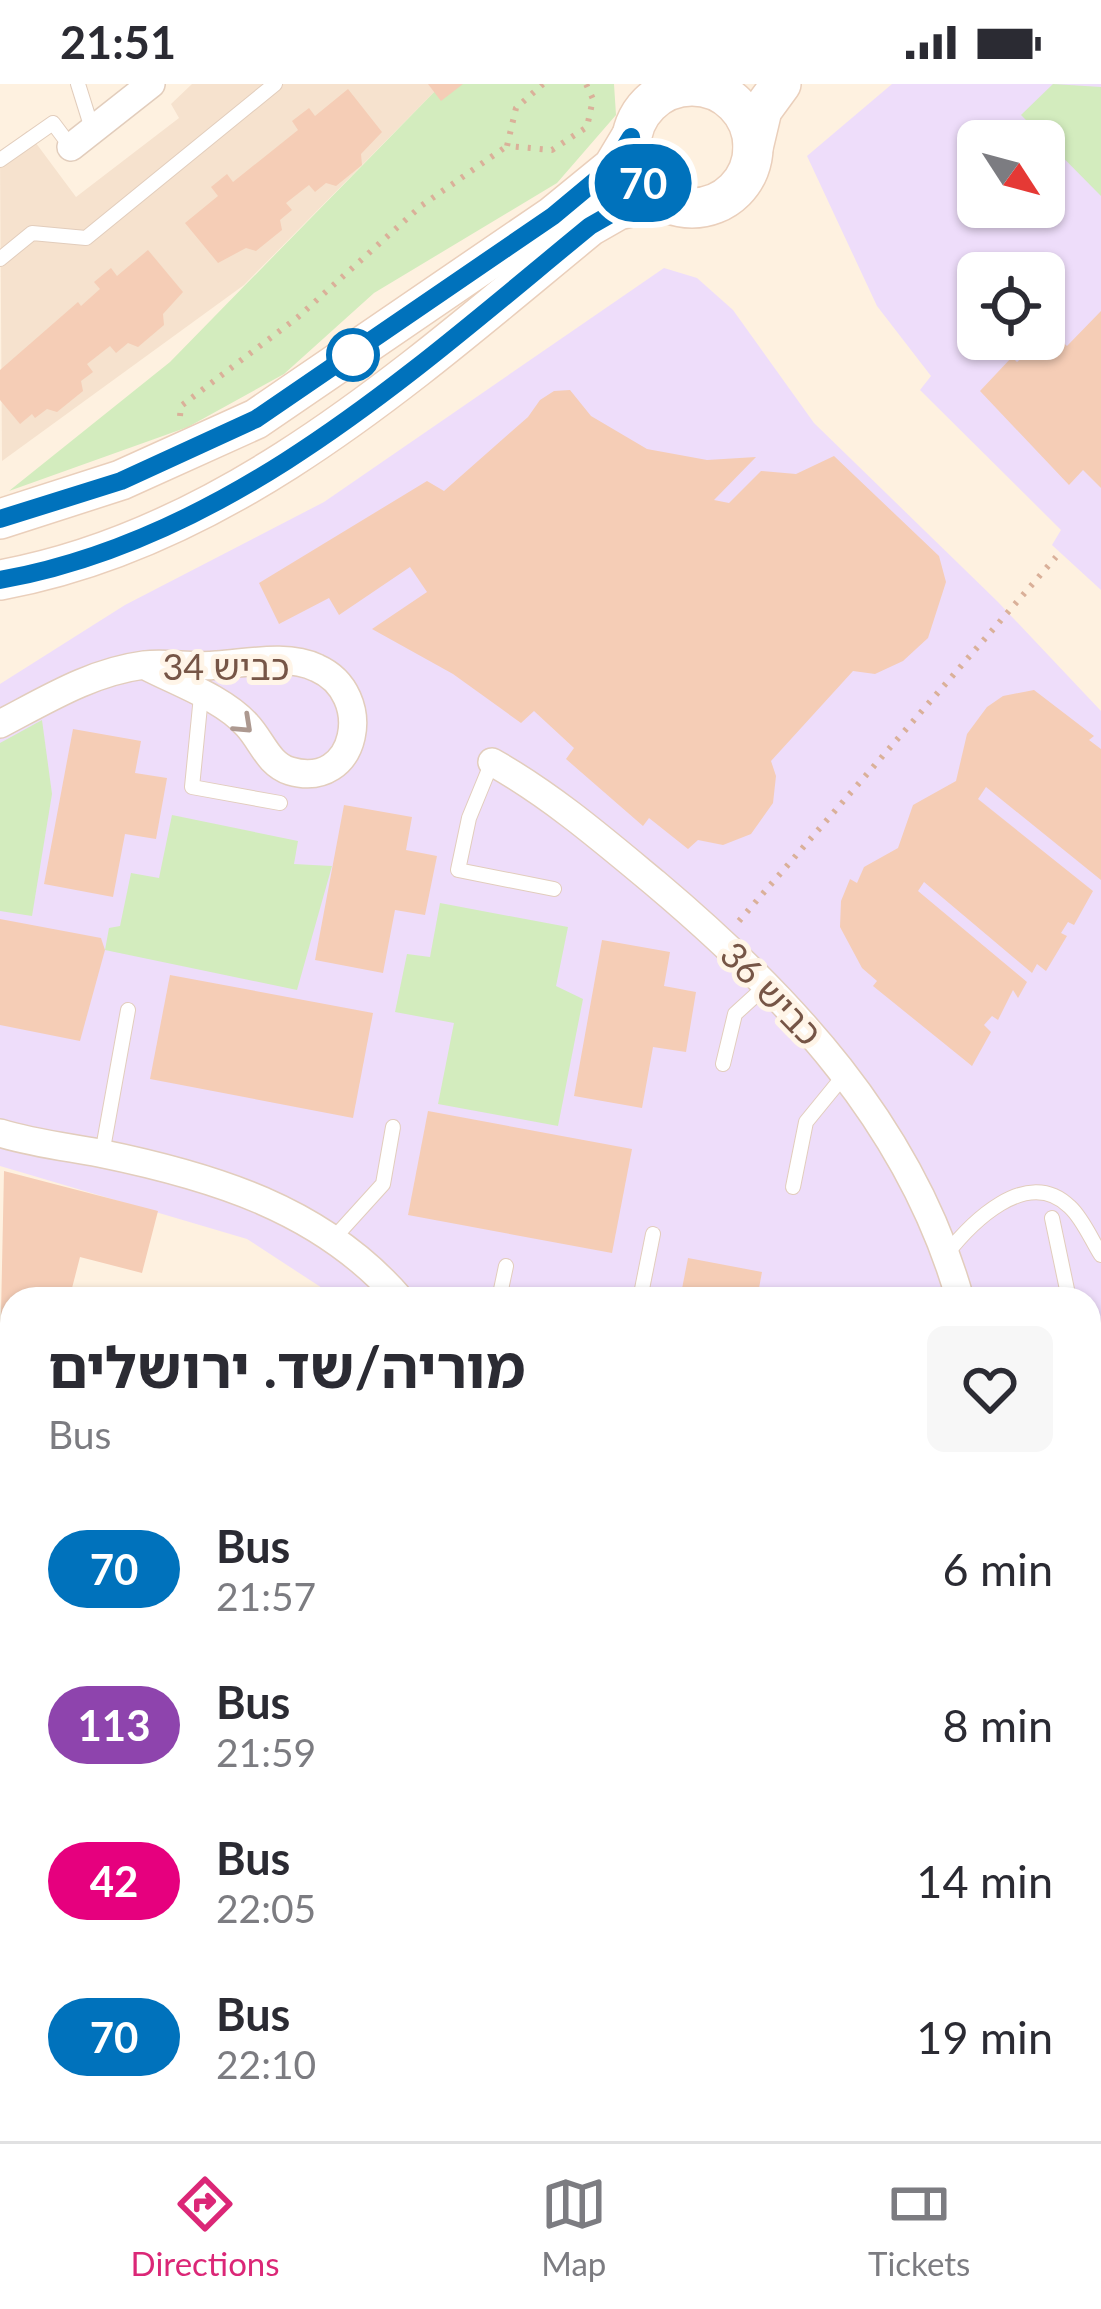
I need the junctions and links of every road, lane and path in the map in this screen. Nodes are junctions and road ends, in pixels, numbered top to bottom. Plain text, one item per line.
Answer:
1 (78, 84) edge
2 (151, 84) edge
3 (275, 84) edge
4 (543, 84) edge
5 (586, 84) edge
6 (781, 84) edge
7 (705, 85) edge
8 (642, 109) edge
9 (82, 139) junction
10 (507, 146) junction
11 (753, 148) junction
12 (0, 160) edge
13 (660, 200) junction
14 (0, 259) edge
15 (180, 422) dead end
16 (0, 519) edge
17 (1056, 557) dead end
18 (0, 580) edge
19 (144, 665) junction
20 (201, 696) junction
21 (0, 724) edge
22 (492, 762) joint
23 (280, 803) dead end
24 (554, 889) dead end
25 (723, 940) junction
26 (769, 983) junction
27 (128, 1010) dead end
28 (723, 1064) dead end
29 (846, 1073) junction
30 (392, 1127) dead end
31 (0, 1133) edge
32 (102, 1154) junction
33 (793, 1187) dead end
34 (1052, 1218) dead end
35 (653, 1234) dead end
36 (334, 1238) junction
37 (944, 1256) junction
38 (1101, 1256) edge
39 (506, 1266) dead end
40 (387, 1287) edge
41 (502, 1287) edge
42 (642, 1287) edge
43 (956, 1287) edge
44 (1066, 1287) edge

1 - 9 lane
2 - 9 street
3 - 14 lane
4 - 10 path
5 - 10 path
6 - 11 main road
7 - 8 main road
7 - 11 main road
8 - 13 main road
8 - 16 main road
9 - 12 lane
10 - 15 path
11 - 13 main road
13 - 18 main road
17 - 25 path
19 - 20 street, כביש 34
20 -> 19 street, כביש 34
19 - 21 street, כביש 34
20 - 23 lane
22 - 24 lane
22 - 25 street, כביש 36
25 - 26 street, כביש 36
26 - 28 lane
26 - 29 street, כביש 36
27 - 32 lane
29 - 33 lane
29 - 37 street, כביש 36
30 - 36 lane
31 - 32 street
32 - 36 street
34 - 44 lane
35 - 42 lane
36 - 40 street
37 - 38 lane
37 - 43 street, כביש 36
39 - 41 lane

